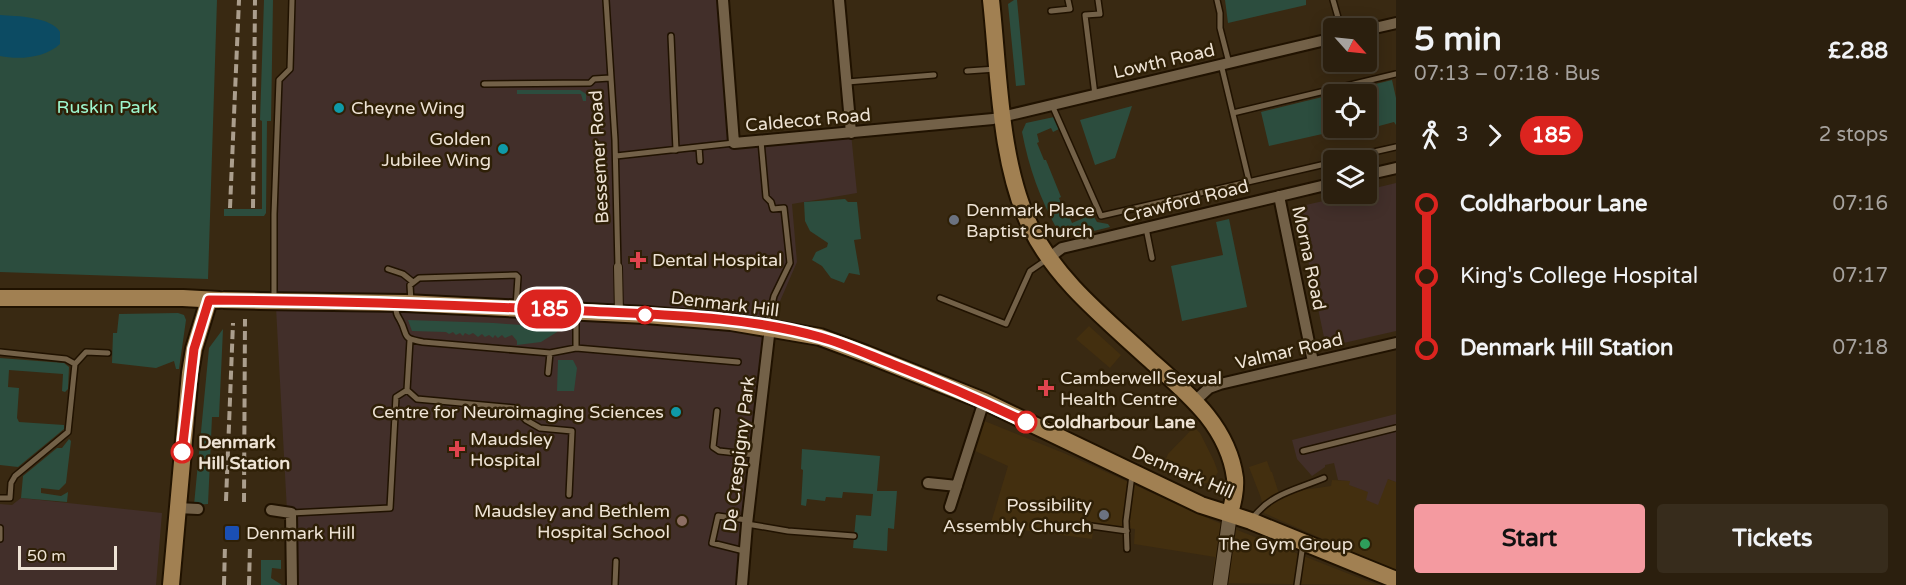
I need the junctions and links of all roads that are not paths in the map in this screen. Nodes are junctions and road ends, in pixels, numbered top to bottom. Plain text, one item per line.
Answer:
1 (292, 0) edge
2 (606, 0) edge
3 (723, 0) edge
4 (839, 0) edge
5 (991, 0) edge
6 (1068, 0) edge
7 (1098, 0) edge
8 (1217, 0) edge
9 (1334, 0) edge
10 (1051, 11) dead end
11 (1338, 18) edge
12 (1396, 23) edge
13 (1377, 27) edge
14 (671, 36) dead end
15 (1323, 41) edge
16 (1225, 64) junction
17 (998, 69) junction
18 (967, 71) dead end
19 (1396, 74) edge
20 (933, 75) dead end
21 (610, 78) junction
22 (847, 82) junction
23 (484, 84) dead end
24 (1095, 95) junction
25 (1052, 105) junction
26 (1233, 113) junction
27 (1003, 116) junction
28 (850, 133) junction
29 (761, 141) junction
30 (734, 143) junction
31 (699, 147) junction
32 (1396, 147) edge
33 (676, 150) junction
34 (1377, 151) edge
35 (616, 156) junction
36 (700, 161) dead end
37 (1323, 164) edge
38 (1396, 168) edge
39 (1377, 172) edge
40 (1249, 182) junction
41 (1323, 186) edge
42 (1279, 196) junction
43 (1146, 228) junction
44 (1050, 257) junction
45 (1152, 258) dead end
46 (618, 267) joint
47 (388, 269) dead end
48 (413, 282) junction
49 (0, 298) edge
50 (940, 298) dead end
51 (216, 300) junction
52 (268, 301) junction
53 (405, 306) junction
54 (516, 308) junction
55 (576, 311) junction
56 (619, 313) junction
57 (401, 322) junction
58 (768, 327) junction
59 (410, 340) junction
60 (1396, 343) edge
61 (576, 348) junction
62 (0, 352) edge
63 (108, 353) dead end
64 (550, 353) junction
65 (738, 362) dead end
66 (1313, 362) junction
67 (75, 364) junction
68 (548, 374) dead end
69 (407, 390) junction
70 (984, 401) junction
71 (1195, 401) junction
72 (717, 411) dead end
73 (1396, 428) edge
74 (1303, 451) dead end
75 (755, 455) junction
76 (1132, 473) junction
77 (1324, 478) dead end
78 (928, 483) dead end
79 (957, 486) junction
80 (568, 495) dead end
81 (0, 498) edge
82 (950, 507) dead end
83 (177, 508) junction
84 (198, 508) dead end
85 (271, 510) dead end
86 (291, 513) junction
87 (1230, 514) junction
88 (1251, 520) junction
89 (747, 522) junction
90 (1091, 526) dead end
91 (0, 528) edge
92 (1127, 531) junction
93 (854, 536) dead end
94 (0, 539) edge
95 (1303, 543) junction
96 (1127, 549) dead end
97 (744, 551) junction
98 (616, 561) dead end
99 (1396, 580) edge
100 (171, 585) edge
101 (292, 585) edge
102 (615, 585) edge
103 (742, 585) edge
104 (1220, 585) edge
105 (1297, 585) edge

1 - 52 lane
2 - 21 lane, Bessemer Road
3 - 30 street
4 - 22 street
5 - 17 main road
6 - 10 lane
7 - 24 lane
8 - 16 lane
9 - 11 lane
12 - 13 street
14 - 33 lane
15 - 16 street, Lowth Road
16 - 24 street, Lowth Road
16 - 26 lane
17 - 18 lane
17 - 27 main road
19 - 26 lane
20 - 22 lane
21 - 23 lane
21 - 35 lane, Bessemer Road
22 - 28 street
24 - 25 street, Lowth Road
25 - 27 street, Lowth Road
25 - 40 lane
26 - 40 lane
27 - 28 street, Caldecot Road
27 - 44 main road
28 - 29 street, Caldecot Road
29 - 30 street, Caldecot Road
29 - 58 lane
30 - 31 lane, Caldecot Road
31 - 33 lane, Caldecot Road
31 - 36 lane
32 - 34 lane
33 - 35 lane, Caldecot Road
35 - 46 lane, Bessemer Road
37 - 40 lane
38 - 39 street
41 - 42 street, Crawford Road
42 - 43 street, Crawford Road
42 - 66 street, Morna Road
43 - 44 street, Crawford Road
43 - 45 lane
44 - 50 lane
44 - 71 main road
46 - 56 street, Bessemer Road
47 - 48 lane
48 - 53 lane
48 - 54 lane
49 - 51 main road, Denmark Hill
51 - 52 main road, Denmark Hill, bridge
51 - 83 main road
52 - 53 main road, Denmark Hill
53 - 54 main road, Denmark Hill
53 - 57 lane
53 - 57 lane
54 - 55 main road, Denmark Hill
55 - 56 main road, Denmark Hill
55 - 61 lane
56 - 58 main road, Denmark Hill
57 - 59 lane
58 - 70 main road, Denmark Hill
58 - 75 street, De Crespigny Park
59 - 64 lane
59 - 69 lane
60 - 66 street, Valmar Road
61 - 64 lane
61 - 65 lane
62 - 67 lane
63 - 67 lane
64 - 68 lane
66 - 71 street, Valmar Road
67 - 81 lane
69 - 80 lane
69 - 86 lane
70 - 76 main road, Denmark Hill
70 - 79 street
71 - 87 main road
72 - 75 lane
73 - 74 lane
75 - 89 street, De Crespigny Park
76 - 87 main road, Denmark Hill
76 - 92 lane
77 - 88 lane
78 - 79 street
79 - 82 street
83 - 84 street
83 - 100 main road
85 - 86 street
86 - 101 street
87 - 88 main road, Denmark Hill
87 - 104 street
88 - 95 main road, Denmark Hill
89 - 93 lane
89 - 97 street, De Crespigny Park
89 - 97 lane
90 - 92 lane
91 - 94 lane
92 - 96 lane
95 - 99 main road, Denmark Hill
95 - 105 lane
97 - 103 street, De Crespigny Park
98 - 102 lane

